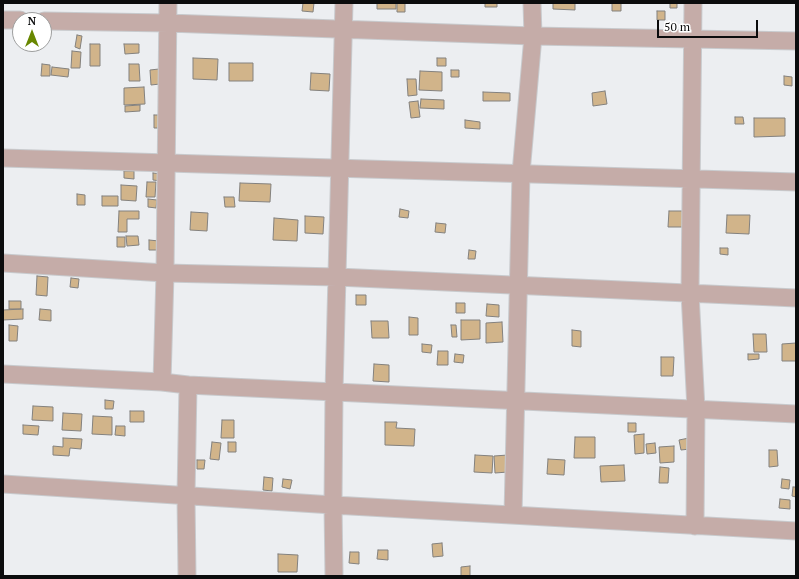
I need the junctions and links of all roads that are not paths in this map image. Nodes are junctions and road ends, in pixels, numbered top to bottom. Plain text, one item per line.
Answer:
1 (168, 3) edge
2 (344, 3) edge
3 (532, 3) edge
4 (693, 3) edge
5 (52, 21) edge
6 (168, 23) junction
7 (344, 30) junction
8 (533, 36) junction
9 (692, 38) junction
10 (796, 41) edge
11 (3, 158) edge
12 (167, 163) junction
13 (340, 168) junction
14 (521, 173) junction
15 (691, 179) junction
16 (796, 182) edge
17 (3, 263) edge
18 (165, 273) junction
19 (338, 277) junction
20 (519, 285) junction
21 (690, 293) junction
22 (796, 298) edge
23 (3, 374) edge
24 (162, 382) junction
25 (188, 385) junction
26 (334, 392) junction
27 (516, 401) junction
28 (696, 410) junction
29 (796, 414) edge
30 (3, 484) edge
31 (186, 496) junction
32 (333, 505) junction
33 (513, 515) junction
34 (695, 526) junction
35 (796, 531) edge
36 (187, 576) edge
37 (334, 576) edge

1 - 6 street
2 - 7 street
3 - 8 street
4 - 9 street
5 - 6 street
6 - 7 street
6 - 12 street
7 - 8 street
7 - 13 street
8 - 9 street
8 - 14 street
9 - 10 street
9 - 15 street
11 - 12 street
12 - 13 street
12 - 18 street
13 - 14 street
13 - 19 street
14 - 15 street
14 - 20 street
15 - 16 street
15 - 21 street
17 - 18 street
18 - 19 street
18 - 24 street
19 - 20 street
19 - 26 street
20 - 21 street
20 - 27 street
21 - 22 street
21 - 28 street
23 - 24 street
24 - 25 street
25 - 26 street
25 - 31 street
26 - 27 street
26 - 32 street
27 - 28 street
27 - 33 street
28 - 29 street
28 - 34 street
30 - 31 street
31 - 32 street
31 - 36 street
32 - 33 street
32 - 37 street
33 - 34 street
34 - 35 street

